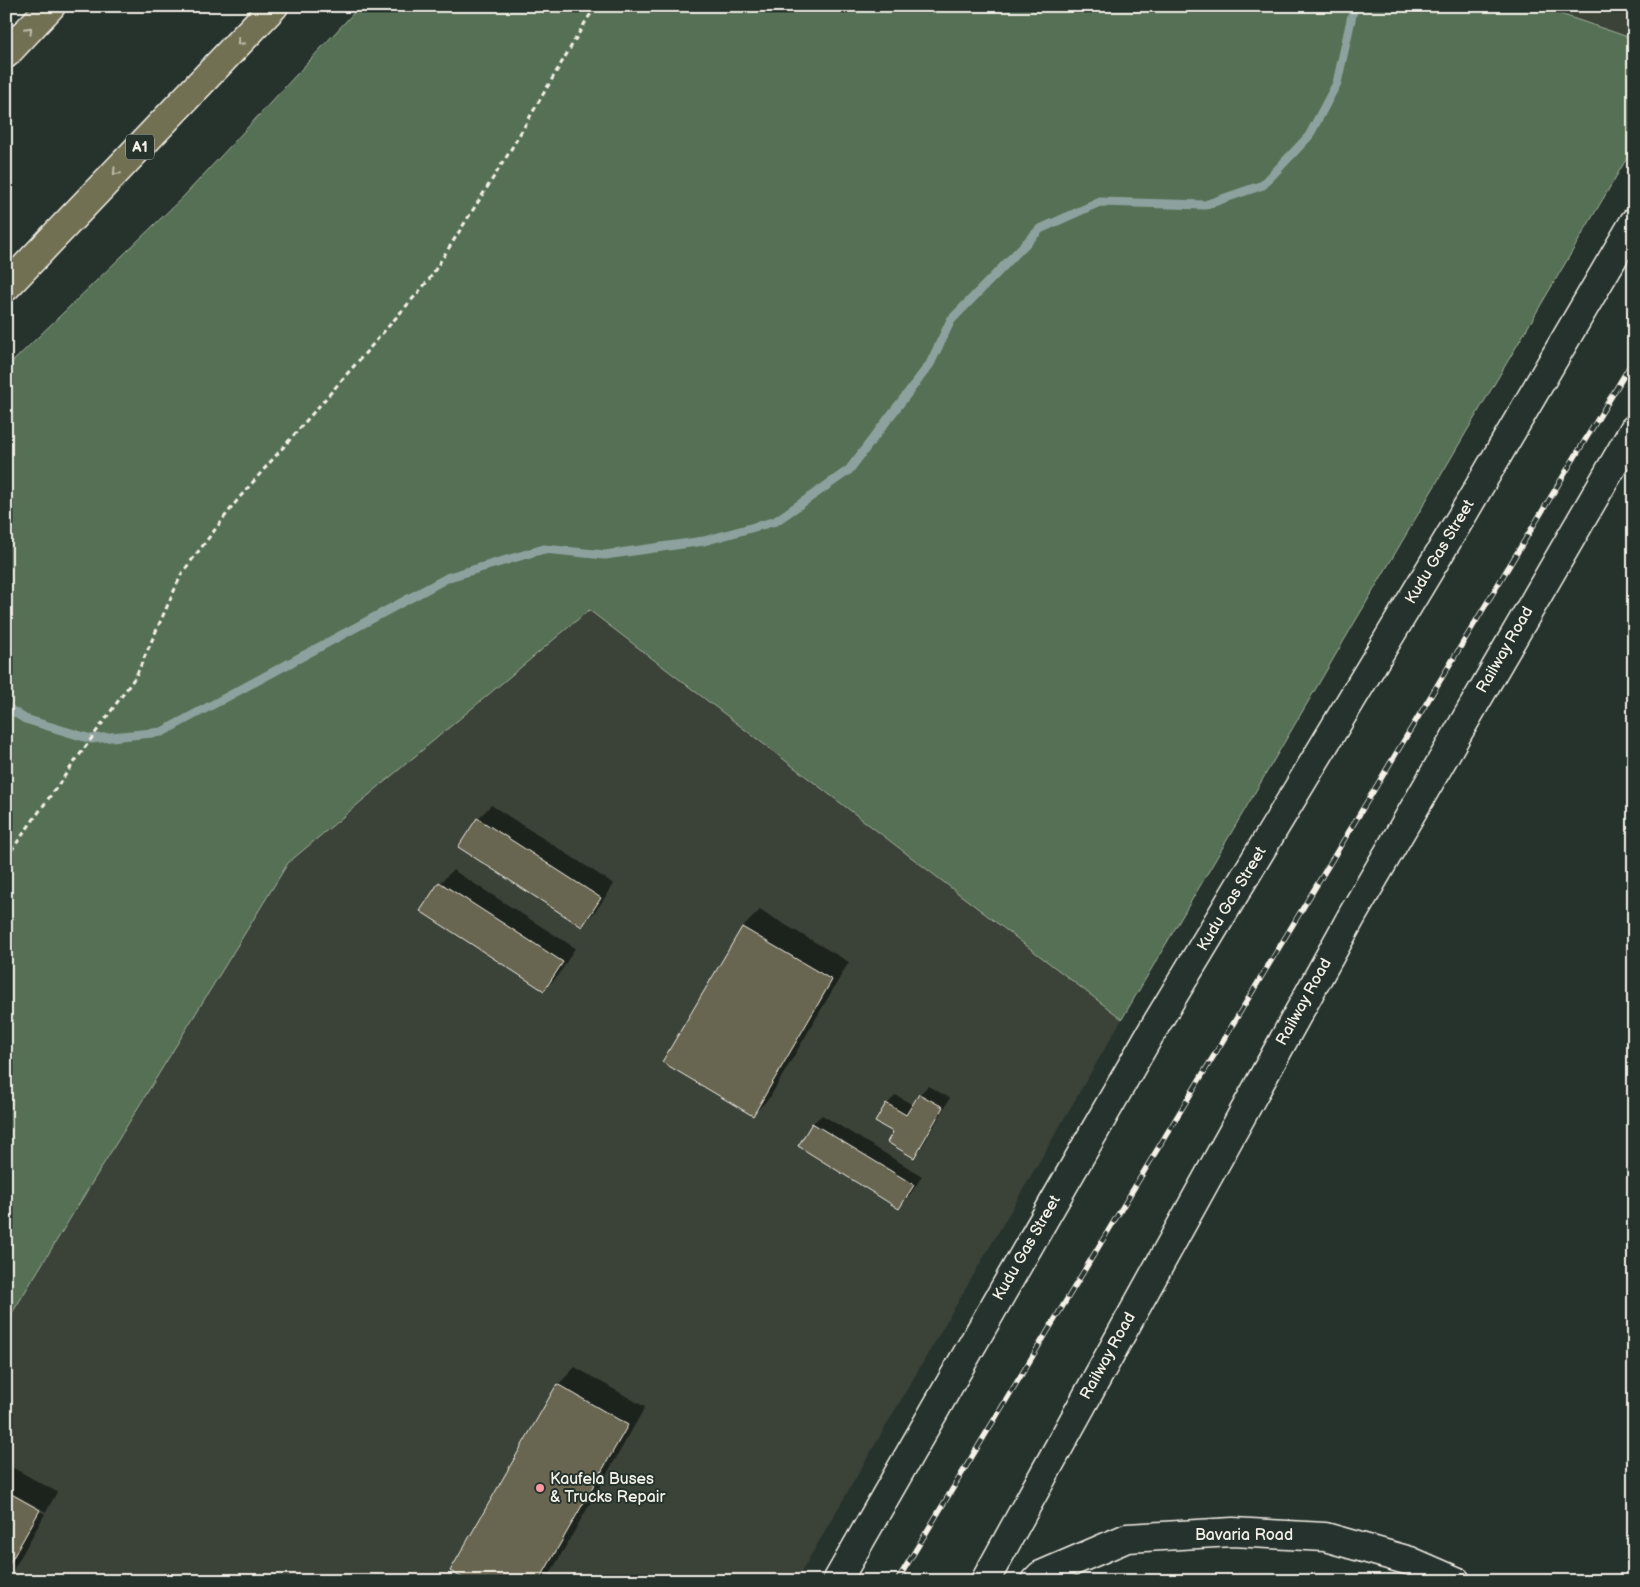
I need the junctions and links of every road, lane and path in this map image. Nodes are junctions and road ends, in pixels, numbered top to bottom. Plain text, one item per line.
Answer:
1 (51, 6) edge
2 (274, 6) edge
3 (596, 6) edge
4 (6, 54) edge
5 (1634, 222) edge
6 (6, 287) edge
7 (1634, 429) edge
8 (6, 858) edge
9 (1634, 1572) edge
10 (837, 1581) edge
11 (985, 1581) edge
12 (1035, 1581) edge
13 (1456, 1581) edge
14 (1626, 1581) edge

4 -> 1 highway
2 -> 6 highway, A1
3 - 8 path
5 - 10 street, Kudu Gas Street
7 - 11 street, Railway Road
9 - 14 path
12 - 13 street, Bavaria Road

